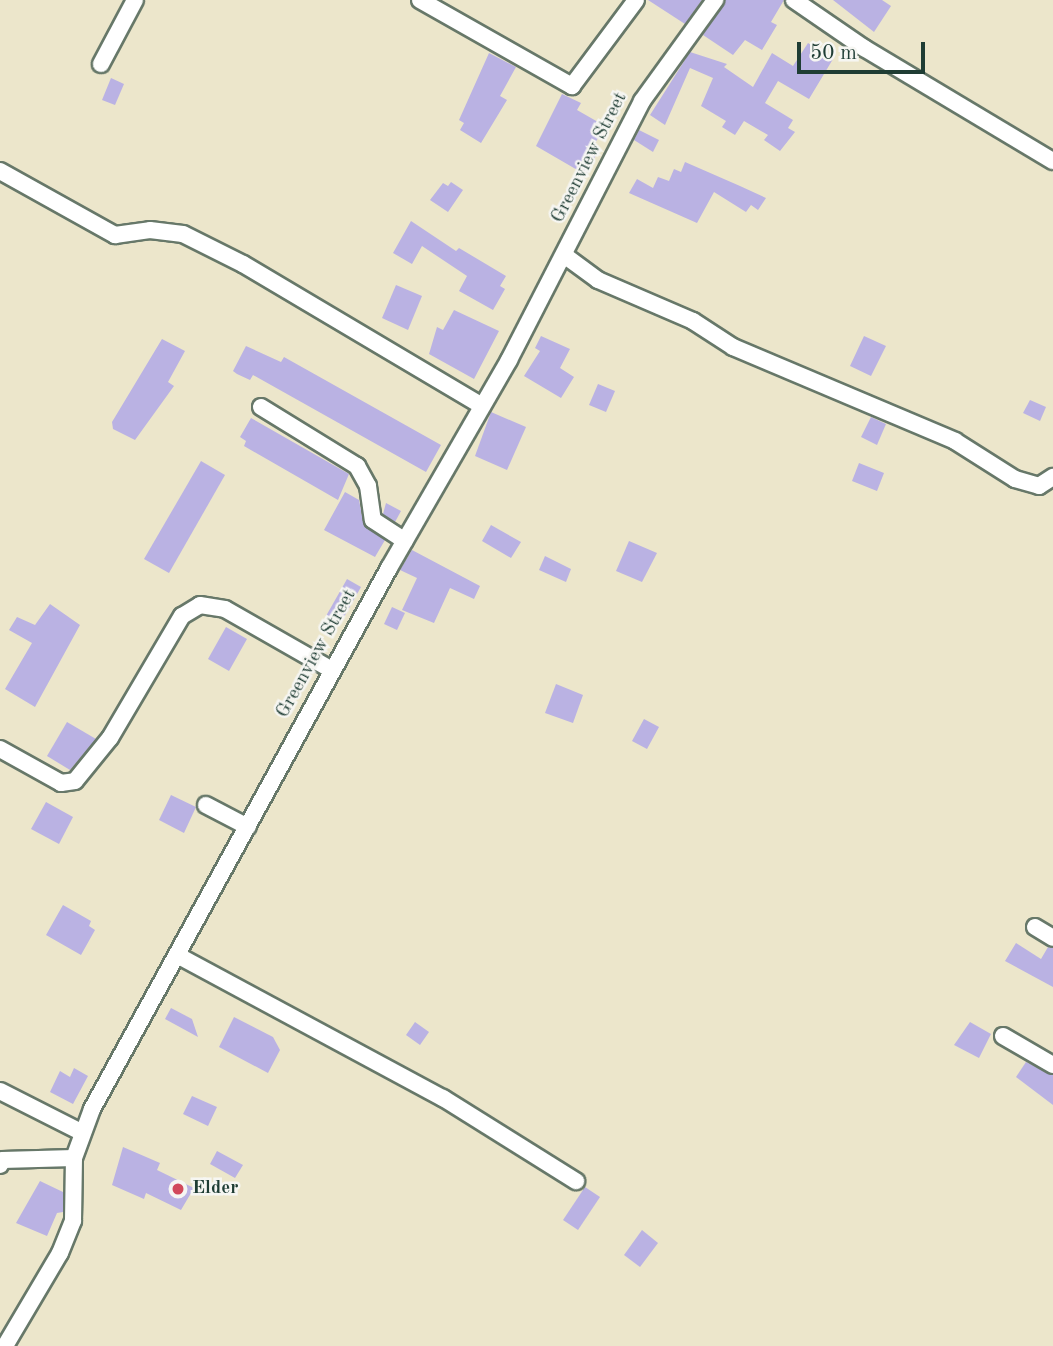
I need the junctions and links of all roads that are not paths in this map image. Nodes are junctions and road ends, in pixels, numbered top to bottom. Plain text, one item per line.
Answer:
1 (135, 0) edge
2 (421, 0) edge
3 (636, 0) edge
4 (715, 0) edge
5 (794, 0) edge
6 (101, 64) dead end
7 (1053, 161) edge
8 (0, 171) edge
9 (564, 255) junction
10 (482, 406) junction
11 (261, 407) dead end
12 (1053, 477) edge
13 (405, 541) junction
14 (332, 670) junction
15 (0, 749) edge
16 (206, 805) dead end
17 (248, 827) junction
18 (1035, 927) dead end
19 (1053, 938) edge
20 (177, 956) junction
21 (1003, 1036) dead end
22 (1053, 1065) edge
23 (0, 1091) edge
24 (81, 1132) junction
25 (74, 1158) junction
26 (0, 1165) edge
27 (576, 1181) dead end
28 (5, 1346) edge

1 - 6 street
2 - 3 street
4 - 9 street, Greenview Street
5 - 7 street
8 - 10 street
9 - 10 street, Greenview Street
9 - 12 street
10 - 13 street, Greenview Street
11 - 13 street
13 - 14 street, Greenview Street
14 - 15 street
14 - 17 street, Greenview Street
16 - 17 street
17 - 20 street, Greenview Street
18 - 19 street
20 - 24 street, Greenview Street
20 - 27 street
21 - 22 street
23 - 24 street
24 - 25 street, Greenview Street
25 - 26 street
25 - 28 street, Greenview Street

